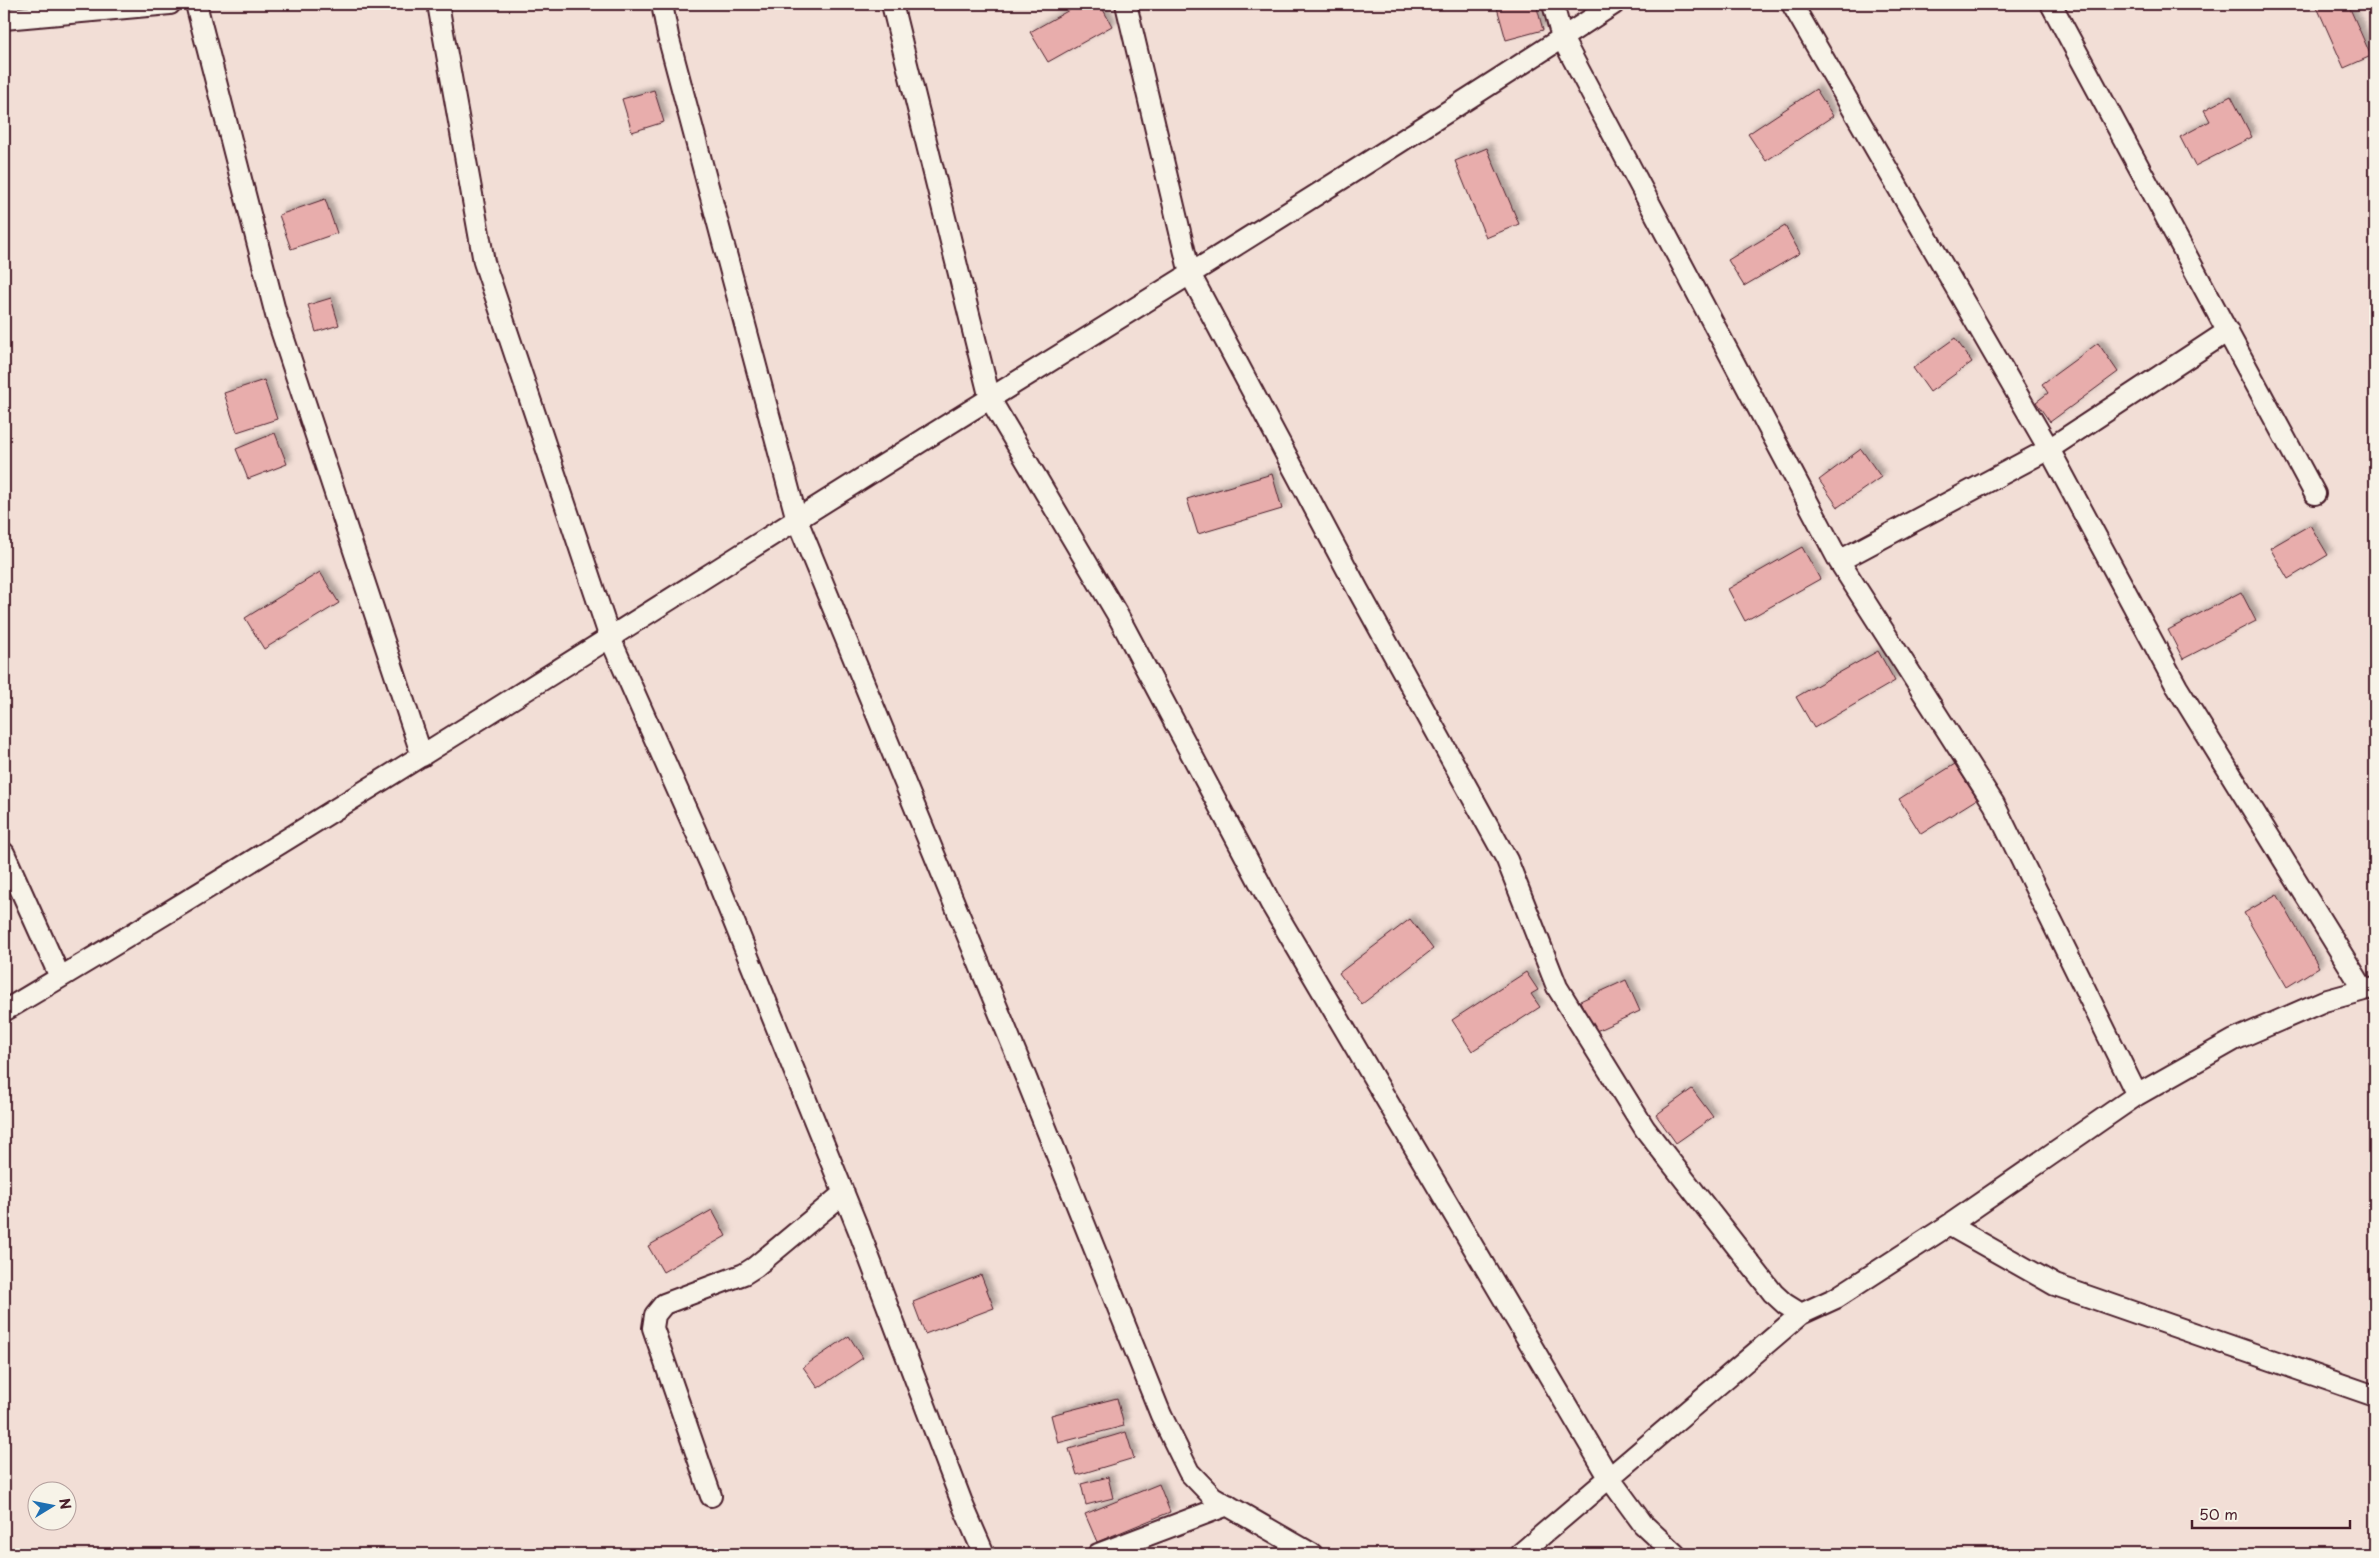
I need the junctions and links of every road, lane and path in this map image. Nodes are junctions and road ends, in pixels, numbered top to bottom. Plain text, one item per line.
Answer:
1 (170, 4) edge
2 (196, 4) edge
3 (438, 4) edge
4 (662, 4) edge
5 (892, 4) edge
6 (1126, 4) edge
7 (1553, 4) edge
8 (1614, 4) edge
9 (1792, 4) edge
10 (2051, 4) edge
11 (4, 19) edge
12 (1562, 38) junction
13 (1190, 274) junction
14 (2228, 331) junction
15 (990, 398) junction
16 (2049, 449) junction
17 (2315, 494) dead end
18 (796, 520) junction
19 (1838, 561) junction
20 (610, 638) junction
21 (422, 756) junction
22 (4, 853) edge
23 (60, 977) junction
24 (2370, 989) edge
25 (4, 1010) edge
26 (2137, 1095) junction
27 (844, 1193) junction
28 (1949, 1225) junction
29 (1801, 1314) junction
30 (2375, 1396) edge
31 (1610, 1479) junction
32 (711, 1496) dead end
33 (1228, 1505) junction
34 (984, 1554) edge
35 (1098, 1554) edge
36 (1312, 1554) edge
37 (1520, 1554) edge
38 (1675, 1554) edge

1 - 11 street
2 - 21 street
3 - 20 street
4 - 18 street
5 - 15 street
6 - 13 street
7 - 12 street
8 - 12 street
9 - 16 street
10 - 14 street
12 - 13 street
12 - 19 street
13 - 15 street
13 - 29 street
14 - 16 street
14 - 17 street
15 - 18 street
15 - 31 street
16 - 19 street
16 - 24 street
18 - 20 street
18 - 33 street
19 - 26 street
20 - 21 street
20 - 27 street
21 - 23 street
22 - 23 street
23 - 25 street
24 - 26 street
26 - 28 street
27 - 32 street
27 - 34 street
28 - 29 street
28 - 30 street
29 - 31 street
31 - 37 street
31 - 38 street
33 - 35 street
33 - 36 street

